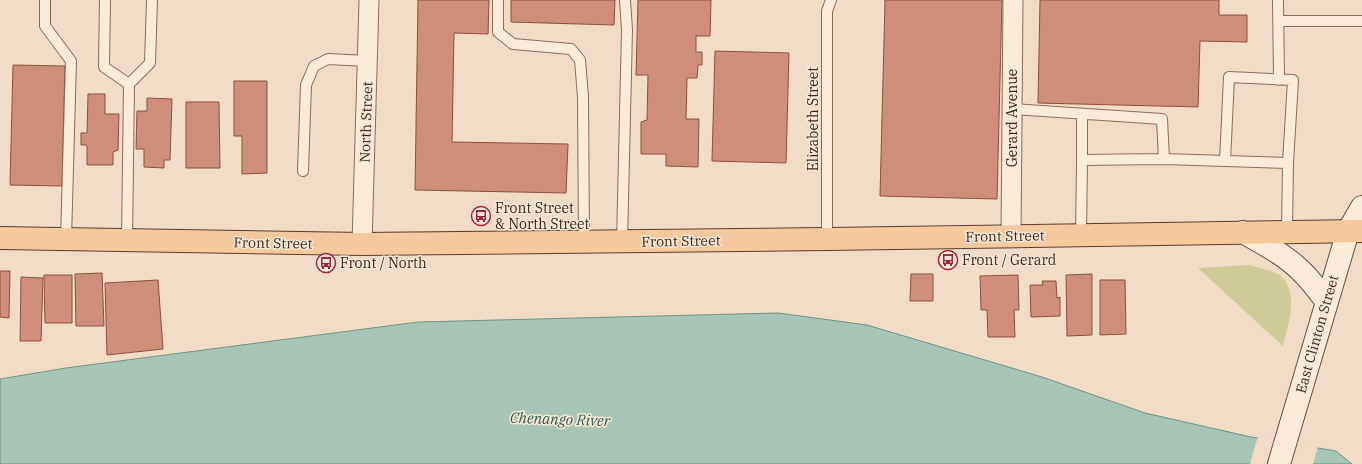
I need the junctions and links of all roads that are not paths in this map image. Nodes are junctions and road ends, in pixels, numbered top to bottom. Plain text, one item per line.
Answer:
1 (45, 0) edge
2 (105, 0) edge
3 (152, 0) edge
4 (369, 0) edge
5 (498, 0) edge
6 (625, 0) edge
7 (830, 0) edge
8 (1013, 0) edge
9 (1278, 0) edge
10 (1279, 21) junction
11 (1362, 21) edge
12 (367, 60) junction
13 (1279, 80) junction
14 (129, 84) junction
15 (1012, 109) junction
16 (1082, 114) junction
17 (1082, 160) junction
18 (1164, 160) junction
19 (1225, 161) junction
20 (1288, 163) junction
21 (303, 171) dead end
22 (1362, 207) edge
23 (1355, 231) edge
24 (1243, 232) junction
25 (1287, 232) junction
26 (1081, 235) junction
27 (1011, 236) junction
28 (0, 238) edge
29 (66, 239) junction
30 (827, 239) junction
31 (127, 241) junction
32 (584, 242) junction
33 (622, 242) junction
34 (362, 244) junction
35 (1326, 301) junction
36 (1279, 464) edge

1 - 29 lane
2 - 14 lane
3 - 14 lane
4 - 12 street, North Street
5 - 32 lane
6 - 33 lane
7 - 30 lane, Elizabeth Street
8 - 15 street, Gerard Avenue
9 - 10 lane
10 - 11 lane
10 - 13 lane
12 - 21 lane
12 - 34 street, North Street
13 - 19 lane
13 - 20 lane
14 - 31 lane
15 - 16 lane
15 - 27 street, Gerard Avenue
16 - 17 lane
16 - 18 lane
17 - 18 lane
17 - 26 lane
18 - 19 lane
19 - 20 lane
20 - 25 lane
22 - 23 street, East Clinton Street
23 - 25 main road, Front Street
23 - 35 street, East Clinton Street
24 - 25 main road, Front Street
24 - 26 main road, Front Street
24 - 35 street
26 - 27 main road, Front Street
27 - 30 main road, Front Street
28 - 29 main road, Front Street
29 - 31 main road, Front Street
30 - 33 main road, Front Street
31 - 34 main road, Front Street
32 - 33 main road, Front Street
32 - 34 main road, Front Street
35 - 36 street, East Clinton Street

